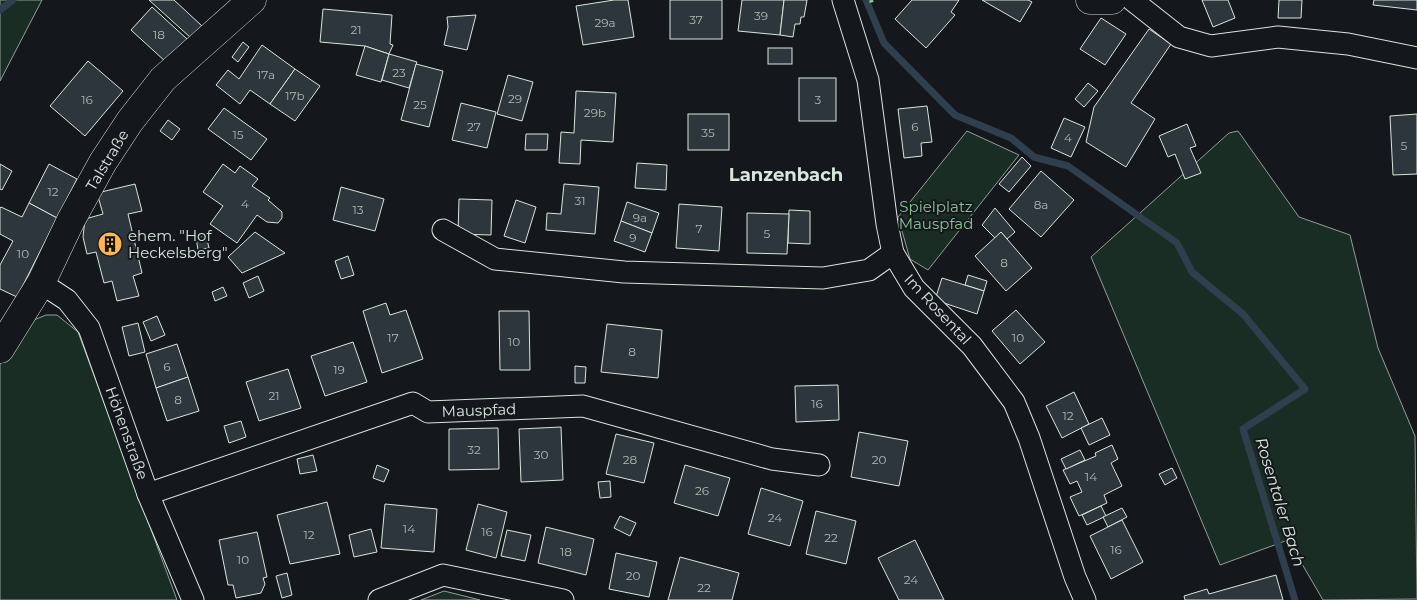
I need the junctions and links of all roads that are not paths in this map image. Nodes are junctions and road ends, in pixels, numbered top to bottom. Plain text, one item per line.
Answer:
1 (252, 0) edge
2 (843, 0) edge
3 (1090, 0) edge
4 (1112, 0) edge
5 (1132, 0) edge
6 (1417, 58) edge
7 (443, 230) dead end
8 (893, 253) junction
9 (40, 283) junction
10 (0, 349) edge
11 (819, 465) dead end
12 (148, 494) junction
13 (193, 600) edge
14 (378, 600) edge
15 (563, 600) edge
16 (1085, 600) edge

1 - 9 main road, Talstraße
2 - 8 street, Im Rosental
3 - 4 main road
5 - 6 street
7 - 8 street
8 - 16 street, Im Rosental
9 - 10 main road, Talstraße
9 - 12 street, Höhenstraße
11 - 12 street, Mauspfad
12 - 13 street, Höhenstraße
14 - 15 street

